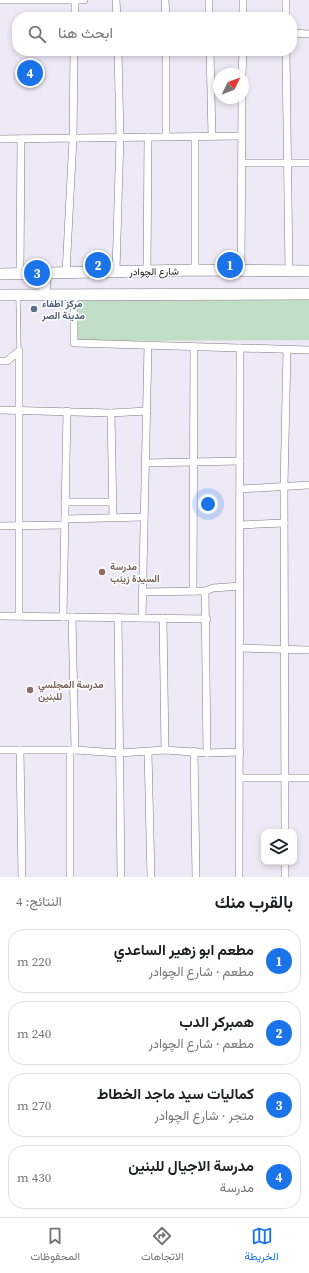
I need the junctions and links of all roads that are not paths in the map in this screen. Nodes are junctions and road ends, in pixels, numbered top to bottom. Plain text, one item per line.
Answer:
1 (0, 0) edge
2 (17, 0) edge
3 (63, 0) edge
4 (84, 0) edge
5 (116, 0) edge
6 (166, 0) edge
7 (209, 0) edge
8 (242, 0) edge
9 (286, 0) edge
10 (75, 1) edge
11 (75, 12) edge
12 (117, 12) edge
13 (166, 12) edge
14 (210, 12) edge
15 (243, 12) edge
16 (286, 12) edge
17 (297, 34) edge
18 (309, 34) edge
19 (74, 56) edge
20 (118, 56) edge
21 (166, 56) edge
22 (210, 56) edge
23 (243, 56) edge
24 (286, 56) edge
25 (242, 68) edge
26 (242, 104) edge
27 (166, 136) junction
28 (212, 136) junction
29 (241, 136) junction
30 (120, 137) junction
31 (148, 137) junction
32 (195, 137) junction
33 (21, 138) junction
34 (73, 138) junction
35 (0, 139) edge
36 (242, 163) junction
37 (287, 163) junction
38 (309, 163) edge
39 (195, 270) junction
40 (241, 270) junction
41 (289, 270) junction
42 (116, 271) junction
43 (147, 271) junction
44 (309, 271) edge
45 (20, 273) junction
46 (44, 273) junction
47 (66, 273) junction
48 (0, 274) edge
49 (74, 294) junction
50 (309, 294) edge
51 (0, 295) edge
52 (18, 295) junction
53 (45, 295) junction
54 (148, 346) junction
55 (194, 347) junction
56 (240, 348) junction
57 (287, 350) junction
58 (309, 350) edge
59 (19, 351) junction
60 (0, 361) edge
61 (0, 410) edge
62 (20, 410) junction
63 (67, 411) junction
64 (147, 411) junction
65 (111, 413) junction
66 (240, 461) junction
67 (193, 462) junction
68 (146, 463) junction
69 (309, 485) edge
70 (284, 486) junction
71 (240, 489) junction
72 (65, 502) junction
73 (113, 502) junction
74 (113, 517) junction
75 (144, 517) junction
76 (65, 522) junction
77 (284, 523) junction
78 (240, 525) junction
79 (0, 526) edge
80 (20, 526) junction
81 (240, 586) junction
82 (193, 591) junction
83 (205, 591) junction
84 (143, 592) junction
85 (0, 616) edge
86 (19, 616) junction
87 (63, 617) junction
88 (72, 617) junction
89 (118, 618) junction
90 (142, 618) junction
91 (164, 618) junction
92 (207, 619) junction
93 (240, 648) junction
94 (286, 648) junction
95 (309, 650) edge
96 (0, 750) edge
97 (20, 750) junction
98 (72, 750) junction
99 (165, 750) junction
100 (194, 751) junction
101 (148, 752) junction
102 (240, 752) junction
103 (119, 753) junction
104 (207, 753) junction
105 (284, 777) junction
106 (240, 778) junction
107 (309, 778) edge
108 (285, 829) edge
109 (285, 865) edge
110 (22, 877) edge
111 (70, 877) edge
112 (121, 877) edge
113 (151, 877) edge
114 (196, 877) edge
115 (240, 877) edge
116 (285, 877) edge

1 - 2 street
2 - 3 street
3 - 10 street
4 - 10 street
5 - 12 street
6 - 13 street
7 - 14 street
8 - 15 street
9 - 16 street
10 - 11 street
17 - 18 street
19 - 34 street
20 - 30 street
21 - 27 street
22 - 28 street
23 - 25 street
24 - 37 street
26 - 29 street
27 - 31 street
27 - 32 street
28 - 29 street
28 - 32 street
29 - 36 street
30 - 31 street
30 - 34 street
30 - 42 street
31 - 43 street
32 - 39 street
33 - 34 street
33 - 35 street
33 - 45 street
34 - 47 street
36 - 37 street
36 - 40 street
37 - 38 street
37 - 41 street
39 - 40 main road, شارع الچوادر
39 - 43 main road, شارع الچوادر
40 - 41 main road, شارع الچوادر
41 - 44 main road, شارع الچوادر
42 - 43 main road, شارع الچوادر
42 - 47 main road, شارع الچوادر
45 - 46 main road, شارع الچوادر
45 - 48 main road, شارع الچوادر
46 - 47 main road, شارع الچوادر
46 - 53 main road
49 - 50 main road
49 - 53 main road
49 - 54 street
51 - 52 main road
52 - 53 main road
52 - 59 lane
54 - 55 street
54 - 64 street
55 - 56 street
55 - 67 street
56 - 57 street
56 - 66 street
57 - 58 street
57 - 70 street
59 - 60 street
59 - 62 street
61 - 62 street
62 - 63 street
62 - 80 street
63 - 65 street
63 - 72 street
64 - 65 street
64 - 68 street
65 - 73 street
66 - 67 street
66 - 71 street
67 - 68 street
67 - 82 street
68 - 75 street
69 - 70 street
70 - 71 street
70 - 77 street
71 - 78 street
72 - 73 street
72 - 76 street
73 - 74 street
74 - 75 street
74 - 76 street
75 - 84 street
76 - 80 street
76 - 87 street
77 - 78 street
77 - 94 street
78 - 81 street
79 - 80 street
80 - 86 street
81 - 83 street
81 - 93 street
82 - 83 street
82 - 84 street
83 - 92 street
84 - 90 street
85 - 86 street
86 - 87 street
87 - 88 street
88 - 89 street
88 - 98 street
89 - 90 street
89 - 103 street
90 - 91 street
91 - 92 street
91 - 99 street
92 - 104 street
93 - 94 street
93 - 102 street
94 - 95 street
94 - 105 street
96 - 97 street
97 - 98 street
97 - 110 street
98 - 103 street
98 - 111 street
99 - 100 street
99 - 101 street
100 - 104 street
100 - 114 street
101 - 103 street
101 - 113 street
102 - 104 street
102 - 106 street
103 - 112 street
105 - 106 street
105 - 107 street
105 - 108 street
106 - 115 street
109 - 116 street

